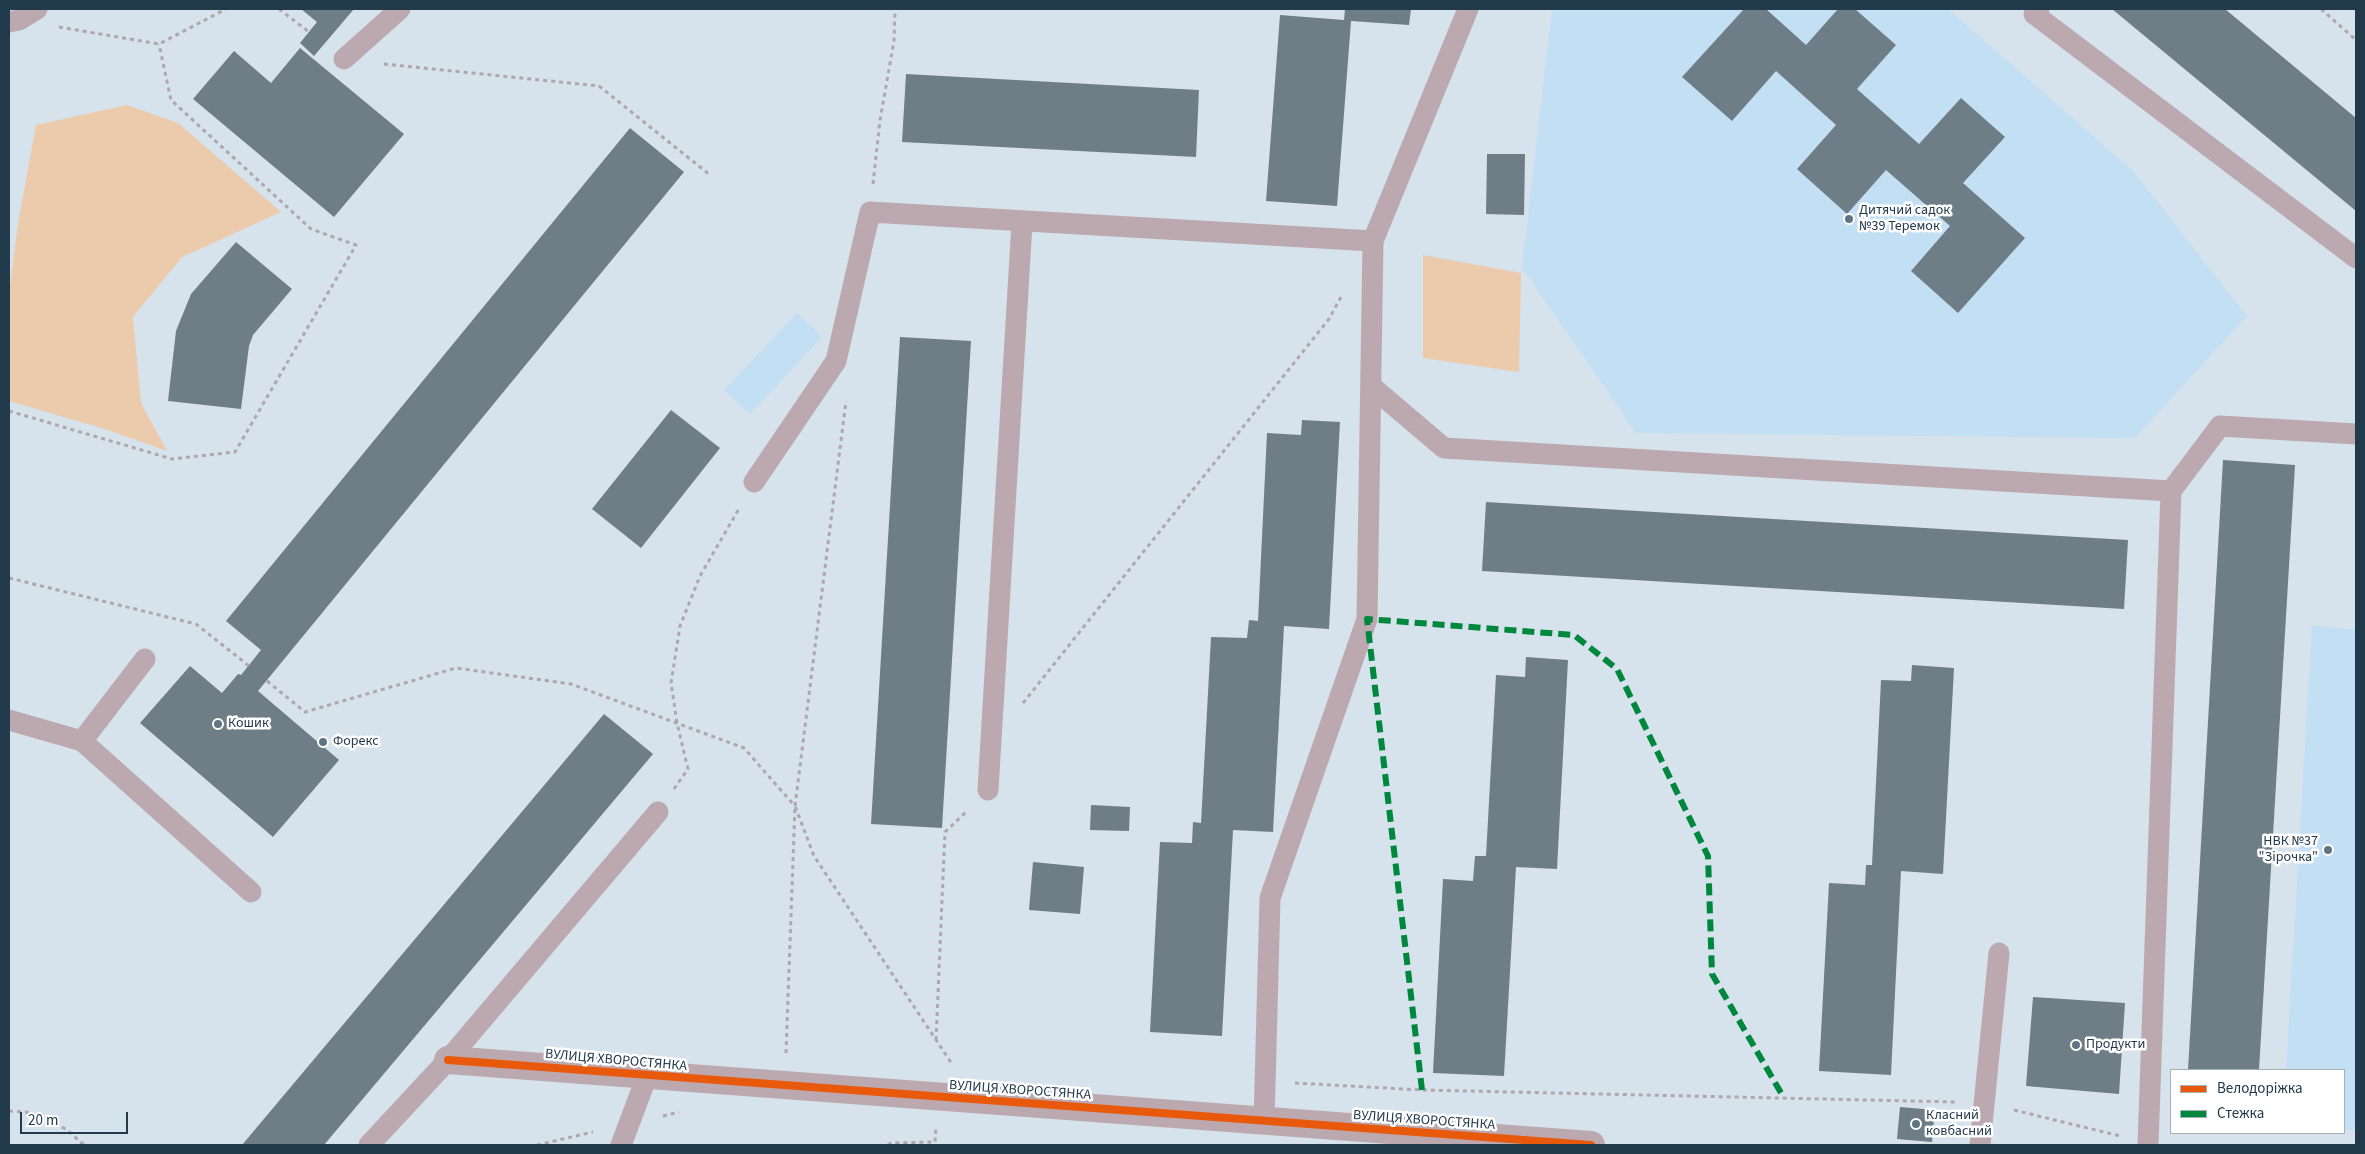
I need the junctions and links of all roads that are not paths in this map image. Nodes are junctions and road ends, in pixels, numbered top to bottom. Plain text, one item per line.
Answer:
1 (37, 9) edge
2 (400, 9) edge
3 (1468, 9) edge
4 (2039, 9) edge
5 (14, 21) edge
6 (344, 60) road end
7 (1022, 222) junction
8 (1373, 241) junction
9 (2356, 258) edge
10 (1370, 386) junction
11 (2356, 434) edge
12 (754, 482) road end
13 (2172, 491) junction
14 (145, 659) dead end
15 (9, 720) edge
16 (82, 740) junction
17 (988, 790) road end
18 (658, 812) road end
19 (251, 892) dead end
20 (1999, 953) dead end
21 (448, 1060) junction
22 (647, 1076) junction
23 (1264, 1122) junction
24 (2148, 1144) edge
25 (369, 1145) edge
26 (621, 1145) edge
27 (1591, 1145) edge
28 (1980, 1145) edge

1 - 5 lane
2 - 6 lane
3 - 8 lane
4 - 9 lane
7 - 8 lane
7 - 12 lane
7 - 17 lane
8 - 10 lane
10 - 13 lane
10 - 23 lane
11 - 13 lane
13 - 24 lane
14 - 16 lane
15 - 16 lane
16 - 19 lane
18 - 21 lane
20 - 28 lane
21 - 22 street, ВУЛИЦЯ ХВОРОСТЯНКА
21 - 25 lane
22 - 23 street, ВУЛИЦЯ ХВОРОСТЯНКА
22 - 26 lane
23 - 27 street, ВУЛИЦЯ ХВОРОСТЯНКА

